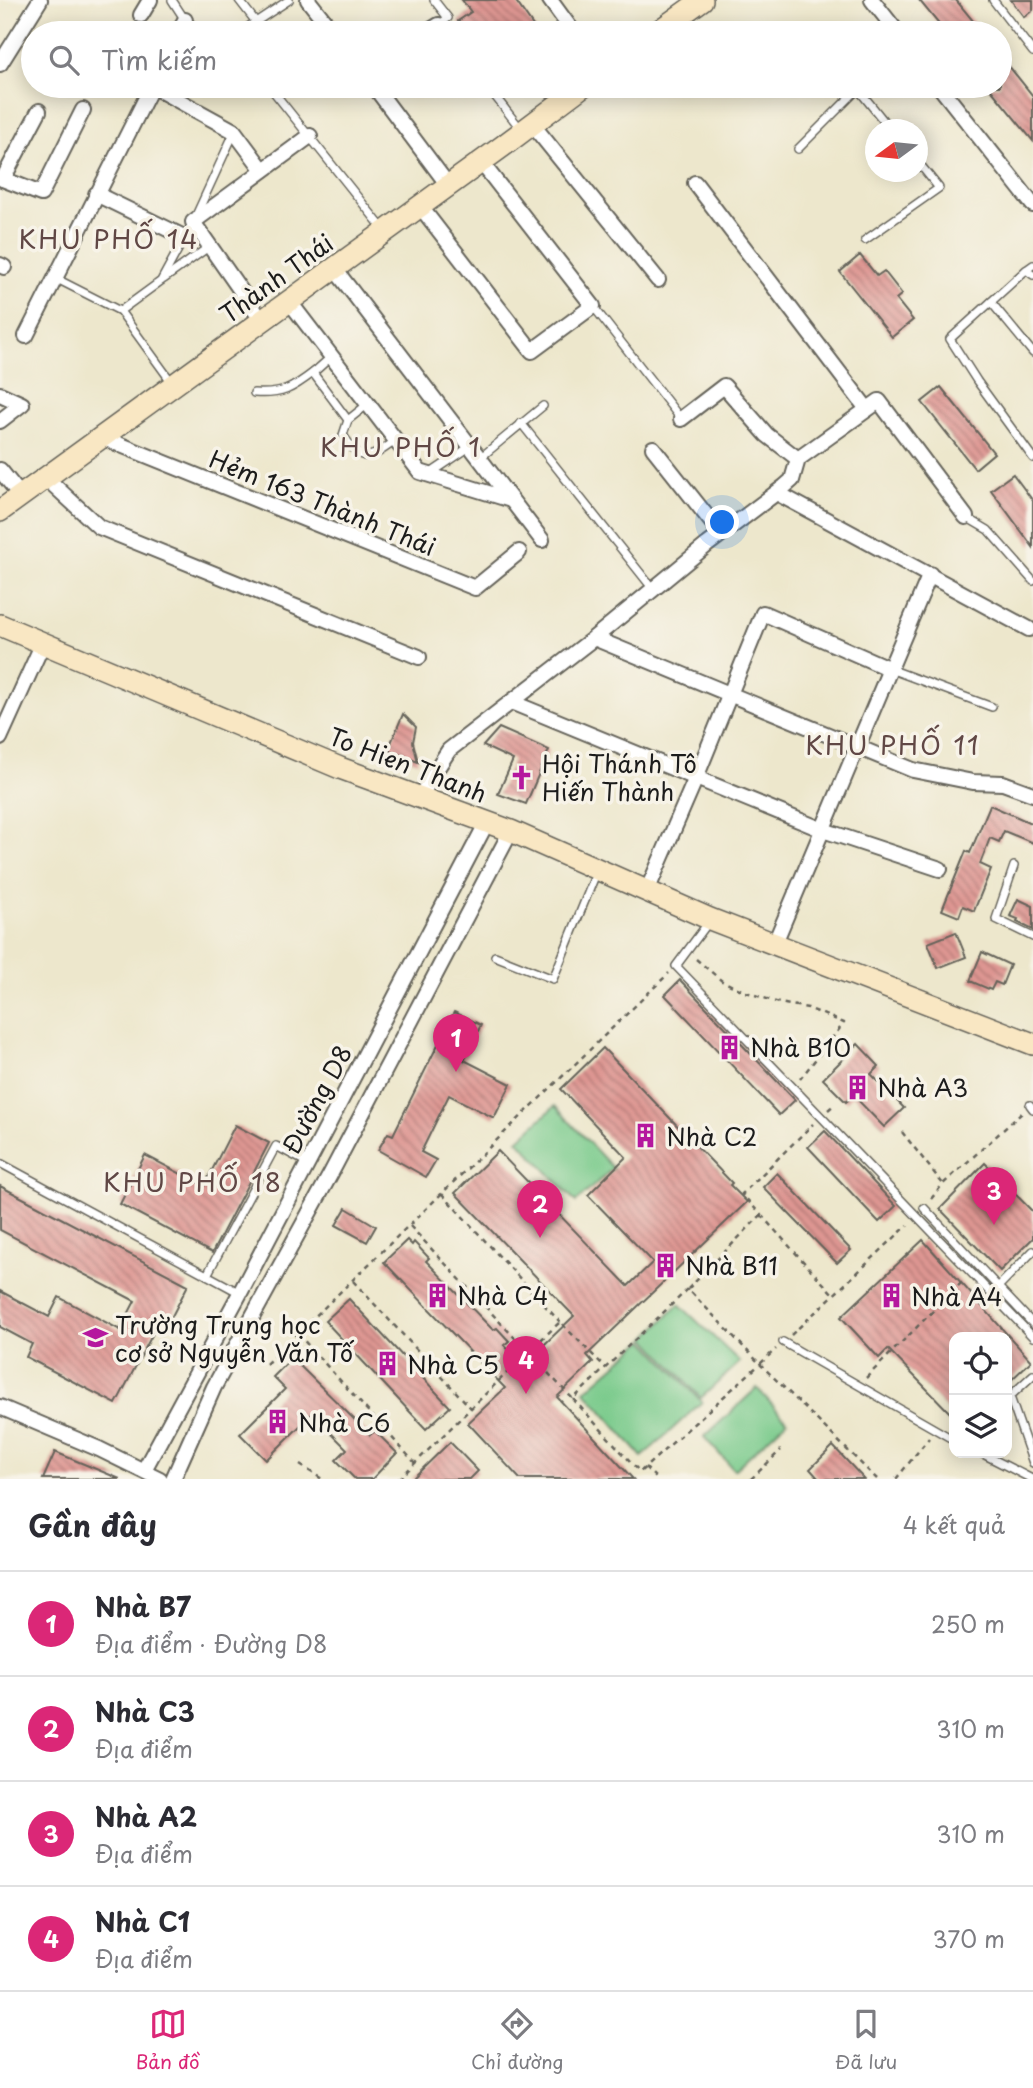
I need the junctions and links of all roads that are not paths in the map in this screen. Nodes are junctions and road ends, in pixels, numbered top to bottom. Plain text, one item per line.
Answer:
1 (40, 0) edge
2 (150, 0) edge
3 (172, 0) edge
4 (239, 0) edge
5 (289, 0) edge
6 (309, 0) edge
7 (435, 0) edge
8 (550, 0) edge
9 (702, 0) edge
10 (872, 0) edge
11 (993, 0) edge
12 (141, 15) dead end
13 (27, 21) edge
14 (180, 21) edge
15 (255, 21) edge
16 (258, 21) edge
17 (325, 21) edge
18 (446, 21) edge
19 (565, 21) edge
20 (673, 21) edge
21 (889, 21) edge
22 (1009, 21) edge
23 (1012, 25) edge
24 (21, 30) edge
25 (1033, 52) edge
26 (0, 64) edge
27 (146, 98) edge
28 (174, 98) edge
29 (280, 98) edge
30 (383, 98) edge
31 (498, 98) edge
32 (567, 98) edge
33 (848, 98) edge
34 (867, 98) edge
35 (948, 98) edge
36 (83, 110) dead end
37 (39, 111) dead end
38 (883, 119) edge
39 (527, 128) junction
40 (234, 131) junction
41 (310, 136) junction
42 (798, 149) dead end
43 (481, 162) junction
44 (263, 170) junction
45 (928, 174) edge
46 (2, 178) edge
47 (695, 183) dead end
48 (448, 185) junction
49 (96, 194) junction
50 (1033, 205) edge
51 (420, 206) junction
52 (193, 222) junction
53 (385, 231) junction
54 (184, 237) junction
55 (865, 240) dead end
56 (210, 246) junction
57 (334, 268) junction
58 (1031, 270) edge
59 (55, 278) junction
60 (658, 280) dead end
61 (161, 281) junction
62 (289, 301) junction
63 (991, 302) junction
64 (593, 306) junction
65 (120, 311) junction
66 (262, 321) junction
67 (26, 336) dead end
68 (1033, 353) edge
69 (332, 356) junction
70 (315, 371) junction
71 (174, 385) junction
72 (254, 393) dead end
73 (0, 394) edge
74 (368, 404) junction
75 (873, 405) junction
76 (543, 406) dead end
77 (681, 419) joint
78 (348, 420) junction
79 (0, 421) edge
80 (522, 424) junction
81 (101, 437) junction
82 (396, 440) junction
83 (653, 449) dead end
84 (475, 452) junction
85 (1033, 458) edge
86 (798, 459) junction
87 (0, 470) edge
88 (428, 476) junction
89 (46, 478) junction
90 (777, 493) junction
91 (21, 496) junction
92 (511, 500) junction
93 (0, 511) edge
94 (966, 517) joint
95 (721, 534) junction
96 (542, 540) dead end
97 (519, 552) dead end
98 (930, 574) junction
99 (1033, 581) edge
100 (653, 589) junction
101 (0, 625) edge
102 (1028, 629) dead end
103 (594, 638) junction
104 (43, 643) junction
105 (419, 657) dead end
106 (890, 668) junction
107 (730, 694) junction
108 (511, 702) junction
109 (992, 707) dead end
110 (0, 738) edge
111 (858, 747) junction
112 (695, 780) junction
113 (1033, 794) edge
114 (421, 797) junction
115 (487, 822) junction
116 (823, 830) junction
117 (511, 831) junction
118 (1014, 866) dead end
119 (940, 869) dead end
120 (598, 870) junction
121 (646, 891) junction
122 (710, 919) junction
123 (1033, 937) edge
124 (774, 945) junction
125 (495, 956) dead end
126 (1033, 1044) edge
127 (0, 1163) edge
128 (308, 1163) junction
129 (330, 1175) junction
130 (924, 1208) road end
131 (1033, 1251) edge
132 (207, 1275) junction
133 (999, 1286) junction
134 (240, 1293) junction
135 (992, 1293) junction
136 (1033, 1324) edge
137 (1033, 1337) edge
138 (783, 1342) road end
139 (1033, 1375) edge
140 (196, 1376) junction
141 (214, 1387) junction
142 (1011, 1395) edge
143 (0, 1407) edge
144 (1012, 1408) edge
145 (949, 1437) edge
146 (991, 1458) edge
147 (1033, 1463) edge
148 (144, 1470) junction
149 (160, 1479) edge
150 (173, 1479) edge
151 (1032, 1479) edge

1 - 13 street
2 - 12 street
3 - 14 lane
4 - 15 lane
5 - 16 lane
6 - 17 street
7 - 18 lane
8 - 19 street
9 - 20 main road
10 - 21 street
11 - 22 lane
23 - 25 lane
24 - 26 street
27 - 49 street
28 - 40 street
29 - 41 lane
30 - 48 street
31 - 39 lane
32 - 39 main road, Thành Thái
33 - 42 lane
34 - 38 lane
35 - 50 street
36 - 46 street
37 - 46 street
39 - 43 main road, Thành Thái
39 - 60 street
40 - 44 street
40 - 52 lane
41 - 44 street
41 - 53 lane
43 - 48 main road, Thành Thái
43 - 64 street
44 - 52 street
45 - 55 lane
47 - 75 street
48 - 51 main road, Thành Thái
49 - 54 street
49 - 59 street
51 - 53 main road, Thành Thái
51 - 64 street
52 - 54 lane
52 - 56 street
53 - 57 main road, Thành Thái
54 - 61 lane
56 - 61 lane
56 - 66 street
57 - 62 main road, Thành Thái
57 - 84 street
58 - 63 lane
59 - 65 lane
59 - 67 street
61 - 65 lane
62 - 66 main road, Thành Thái
62 - 69 street
63 - 68 lane
63 - 85 lane
64 - 77 lane
65 - 71 lane
66 - 71 main road, Thành Thái
69 - 70 lane
69 - 74 street
70 - 72 lane
70 - 78 lane
71 - 81 main road, Thành Thái
73 - 79 street
74 - 78 lane
74 - 82 street
75 - 86 street
75 - 94 street
76 - 80 lane
77 - 86 street
78 - 82 lane
80 - 84 lane
80 - 100 lane
81 - 89 main road, Thành Thái
81 - 97 street, Hẻm 163 Thành Thái
82 - 88 street
83 - 95 street
84 - 88 lane
84 - 92 street
86 - 90 street
87 - 91 street
88 - 92 street
89 - 91 main road, Thành Thái
89 - 105 street
90 - 95 street
90 - 98 street
91 - 93 main road, Thành Thái
92 - 96 street
94 - 99 lane
95 - 100 street
98 - 102 street
98 - 106 street
100 - 103 street
101 - 104 main road, To Hien Thanh
103 - 107 street
103 - 108 street
104 - 110 street
104 - 114 main road, To Hien Thanh
106 - 107 street
106 - 109 lane
106 - 111 street
107 - 111 street
107 - 112 street
108 - 112 street
108 - 114 street
111 - 113 street
111 - 116 street
112 - 116 street
112 - 121 street
114 - 115 main road, To Hien Thanh
115 - 117 main road, To Hien Thanh
115 - 128 street, Đường D8
116 - 119 street
116 - 124 street
117 - 120 main road, To Hien Thanh
117 - 129 street, Đường D8
118 - 123 lane
120 - 121 main road, To Hien Thanh
120 - 125 lane
121 - 122 main road, To Hien Thanh
122 - 124 main road, To Hien Thanh
122 - 135 lane
124 - 126 main road, To Hien Thanh
127 - 132 lane
128 - 129 street
128 - 132 lane
128 - 134 street, Đường D8
129 - 141 street, Đường D8
130 - 133 lane
131 - 133 lane
132 - 134 lane
133 - 135 lane
133 - 136 lane
134 - 140 street, Đường D8
135 - 137 lane
138 - 145 lane
139 - 142 lane
140 - 141 street
140 - 148 street, Đường D8
141 - 150 street, Đường D8
143 - 148 street
144 - 147 lane
146 - 151 lane
148 - 149 street

